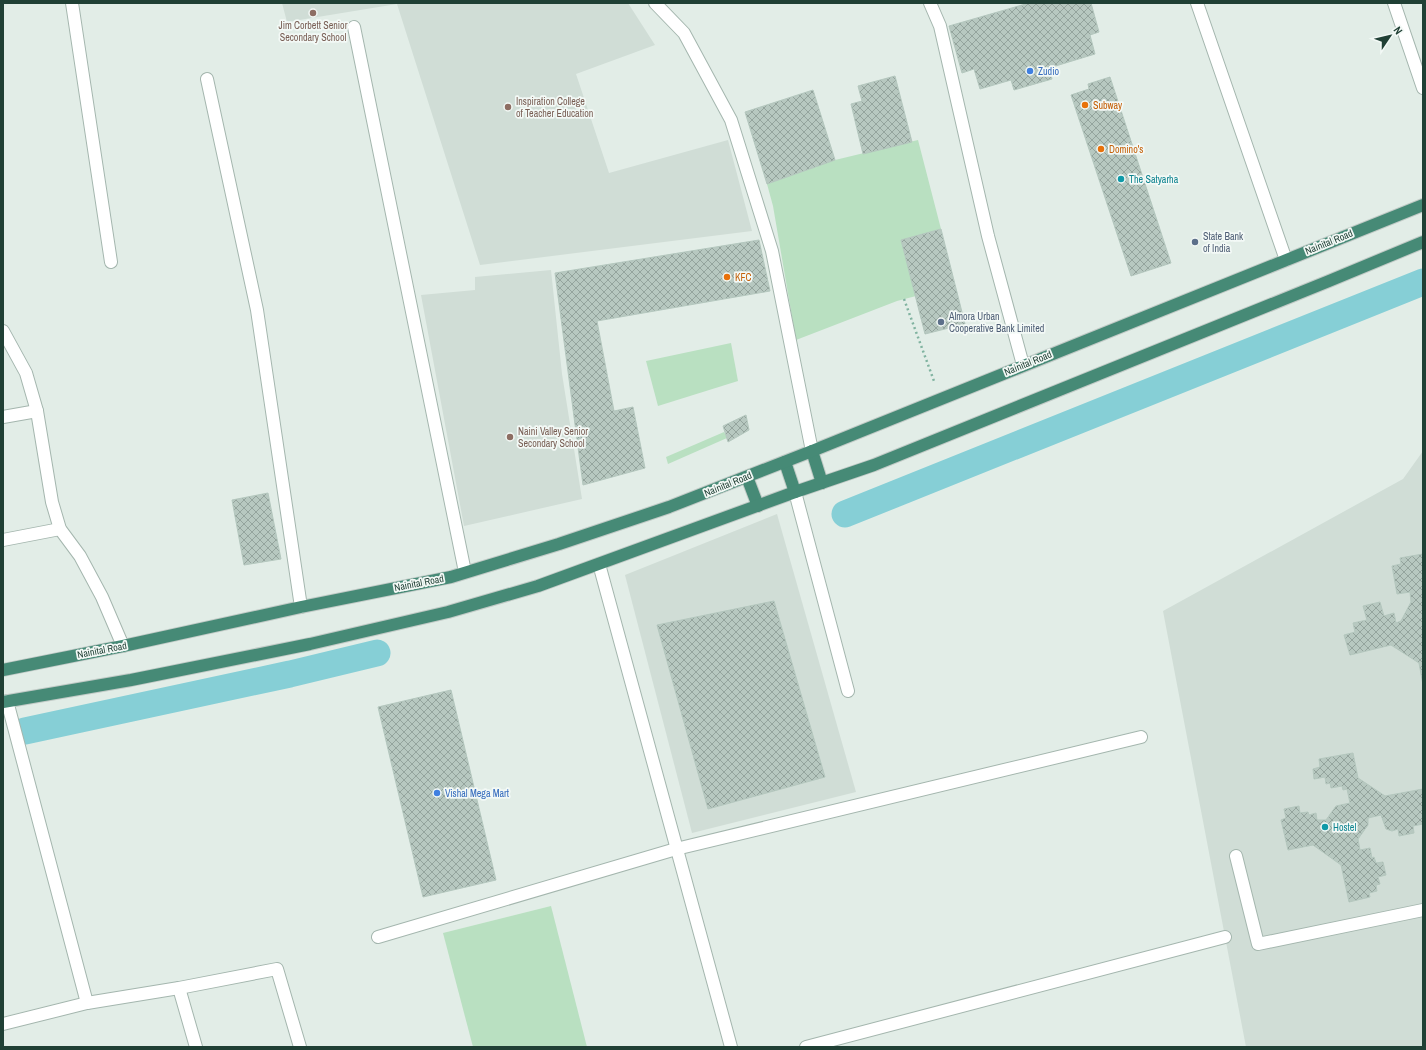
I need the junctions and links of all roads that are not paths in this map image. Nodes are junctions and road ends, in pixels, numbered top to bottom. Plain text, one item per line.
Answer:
1 (72, 3) edge
2 (655, 3) edge
3 (930, 3) edge
4 (1197, 3) edge
5 (1394, 3) edge
6 (354, 27) dead end
7 (207, 79) dead end
8 (1423, 88) edge
9 (1423, 205) edge
10 (1423, 242) edge
11 (1286, 260) junction
12 (111, 262) dead end
13 (3, 331) edge
14 (1023, 365) junction
15 (36, 411) junction
16 (3, 416) edge
17 (812, 452) junction
18 (786, 462) junction
19 (747, 477) junction
20 (822, 483) junction
21 (795, 492) junction
22 (758, 506) junction
23 (60, 529) junction
24 (3, 540) edge
25 (599, 564) junction
26 (465, 572) junction
27 (301, 607) junction
28 (123, 646) junction
29 (3, 670) edge
30 (848, 691) dead end
31 (5, 701) edge
32 (1141, 737) dead end
33 (676, 849) junction
34 (1236, 856) dead end
35 (1423, 910) edge
36 (378, 937) dead end
37 (1225, 937) dead end
38 (179, 988) junction
39 (87, 1004) junction
40 (3, 1024) edge
41 (196, 1047) edge
42 (300, 1047) edge
43 (731, 1047) edge
44 (806, 1047) edge

1 - 12 street
2 - 17 street
3 - 14 street
4 - 11 street
5 - 8 street
6 - 26 street
7 - 27 street
9 - 11 highway, Nainital Road
10 - 20 highway
11 - 14 highway, Nainital Road
13 - 15 street
14 - 17 highway, Nainital Road
15 - 16 street
15 - 23 street
17 - 18 highway, Nainital Road
17 - 20 highway
18 - 19 highway, Nainital Road
18 - 21 highway
19 - 22 highway
19 - 26 highway, Nainital Road
20 - 21 highway
21 - 22 highway
21 - 30 street
22 - 25 highway
23 - 24 street
23 - 28 street
25 - 31 highway
25 - 33 street
26 - 27 highway, Nainital Road
27 - 28 highway, Nainital Road
28 - 29 highway, Nainital Road
31 - 39 street
32 - 33 street
33 - 36 street
33 - 43 street
34 - 35 street
37 - 44 street
38 - 39 street
38 - 41 street
38 - 42 street
39 - 40 street

